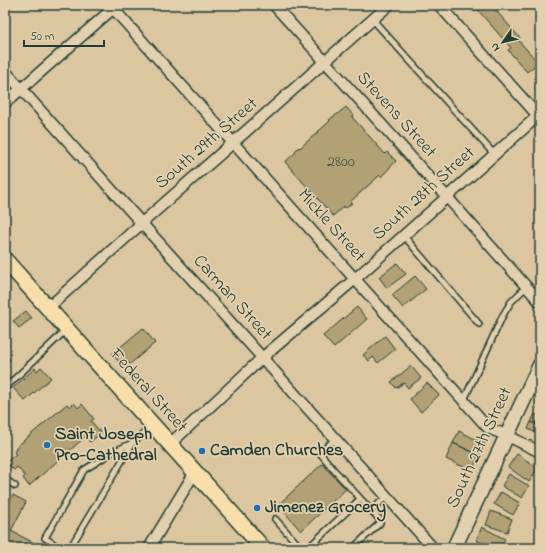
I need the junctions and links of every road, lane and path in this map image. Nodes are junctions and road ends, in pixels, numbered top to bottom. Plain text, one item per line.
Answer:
1 (274, 5) edge
2 (389, 5) edge
3 (439, 5) edge
4 (114, 6) edge
5 (373, 20) junction
6 (325, 62) junction
7 (5, 71) edge
8 (21, 90) junction
9 (5, 103) edge
10 (539, 116) edge
11 (234, 143) junction
12 (494, 154) junction
13 (447, 197) junction
14 (142, 223) junction
15 (404, 236) junction
16 (5, 260) edge
17 (355, 279) junction
18 (526, 287) junction
19 (540, 302) edge
20 (48, 308) junction
21 (479, 324) dead end
22 (67, 329) junction
23 (262, 358) junction
24 (540, 365) edge
25 (5, 388) edge
26 (464, 400) junction
27 (153, 426) junction
28 (506, 435) junction
29 (335, 439) junction
30 (132, 443) junction
31 (170, 444) junction
32 (540, 452) edge
33 (195, 472) junction
34 (5, 479) edge
35 (15, 486) dead end
36 (387, 496) junction
37 (360, 499) junction
38 (371, 511) junction
39 (275, 519) dead end
40 (60, 548) edge
41 (70, 548) edge
42 (150, 548) edge
43 (263, 548) edge
44 (301, 548) edge
45 (308, 548) edge
46 (353, 548) edge
47 (433, 548) edge
48 (454, 548) edge

1 - 6 street, Stevens Street
2 - 5 street, South 29th Street
3 - 10 street
4 - 8 street
4 - 11 street, Mickle Street
5 - 6 street, South 29th Street
5 - 12 lane
6 - 11 street, South 29th Street
6 - 13 street, Stevens Street
7 - 8 street, Carman Street
8 - 9 street
8 - 14 street, Carman Street
10 - 12 street, South 28th Street
11 - 14 street, South 29th Street
11 - 17 street, Mickle Street
12 - 13 street, South 28th Street
13 - 15 street, South 28th Street
13 - 18 street, Stevens Street
14 - 20 street, South 29th Street
14 - 23 street, Carman Street
15 - 17 street, South 28th Street
15 - 21 lane
16 - 20 main road, Federal Street
17 - 23 street, South 28th Street
17 - 26 street, Mickle Street
18 - 19 street, Stevens Street
18 - 26 lane
20 - 22 main road, Federal Street
22 - 25 lane
22 - 27 main road, Federal Street
23 - 29 street, Carman Street
23 - 31 street, South 28th Street
24 - 28 main road, South 27th Street
26 - 28 street, Mickle Street
27 - 30 lane
27 - 31 main road, Federal Street
28 - 32 street, Mickle Street
28 - 48 main road, South 27th Street
29 - 36 street, Carman Street
29 - 37 lane
30 - 40 lane
30 - 41 lane
31 - 33 main road, Federal Street
33 - 42 street
33 - 43 main road, Federal Street
34 - 35 lane
36 - 38 lane
36 - 47 street, Carman Street
37 - 38 lane
37 - 45 lane
38 - 46 lane
39 - 44 lane

